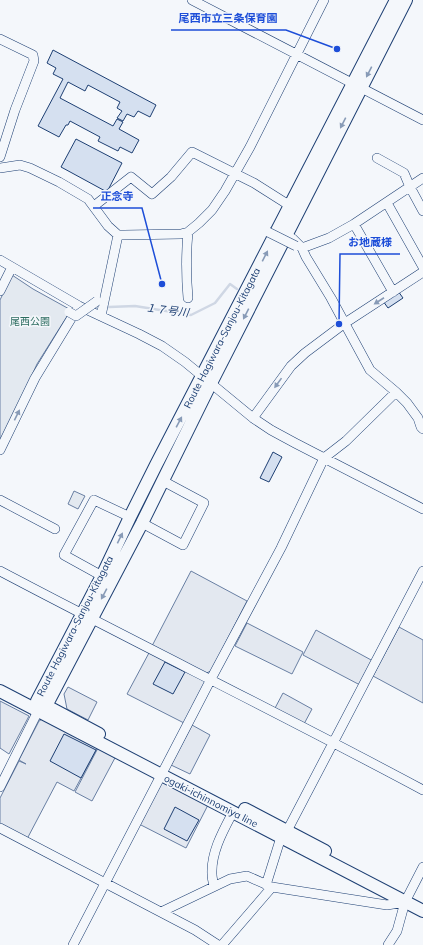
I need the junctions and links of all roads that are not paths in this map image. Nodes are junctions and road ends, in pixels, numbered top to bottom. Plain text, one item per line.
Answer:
1 (192, 0) edge
2 (324, 0) edge
3 (396, 0) edge
4 (406, 0) edge
5 (0, 39) edge
6 (297, 54) junction
7 (357, 86) junction
8 (423, 120) edge
9 (0, 158) edge
10 (377, 158) dead end
11 (0, 168) edge
12 (235, 173) junction
13 (423, 178) edge
14 (410, 187) junction
15 (387, 203) junction
16 (291, 205) junction
17 (94, 206) junction
18 (423, 211) edge
19 (354, 224) junction
20 (188, 232) junction
21 (268, 232) dead end
22 (118, 235) junction
23 (286, 235) junction
24 (299, 247) junction
25 (0, 260) edge
26 (12, 267) junction
27 (423, 267) edge
28 (423, 272) edge
29 (0, 291) edge
30 (393, 292) junction
31 (188, 298) dead end
32 (97, 301) dead end
33 (79, 306) junction
34 (69, 312) dead end
35 (101, 316) junction
36 (345, 323) junction
37 (206, 381) junction
38 (396, 392) junction
39 (253, 418) junction
40 (423, 428) edge
41 (0, 450) edge
42 (324, 458) junction
43 (163, 481) junction
44 (0, 500) edge
45 (423, 510) edge
46 (130, 517) junction
47 (142, 523) junction
48 (55, 529) dead end
49 (0, 571) edge
50 (423, 571) edge
51 (102, 576) junction
52 (87, 617) junction
53 (211, 679) junction
54 (0, 682) edge
55 (0, 691) edge
56 (40, 706) junction
57 (334, 742) junction
58 (162, 772) junction
59 (0, 787) edge
60 (423, 790) edge
61 (233, 812) junction
62 (0, 828) edge
63 (284, 834) junction
64 (423, 866) edge
65 (106, 883) junction
66 (214, 886) junction
67 (269, 886) junction
68 (407, 899) junction
69 (423, 902) edge
70 (423, 911) edge
71 (161, 912) junction
72 (73, 945) edge
73 (218, 945) edge
74 (222, 945) edge
75 (388, 945) edge

1 - 6 street
2 - 6 street
3 - 7 main road, Route Hagiwara-Sanjou-Kitagata
4 -> 7 main road, Route Hagiwara-Sanjou-Kitagata
5 - 9 street
6 - 7 street
6 - 12 street
7 - 8 street
7 - 16 main road, Route Hagiwara-Sanjou-Kitagata
7 -> 23 main road, Route Hagiwara-Sanjou-Kitagata
10 - 14 street
11 - 17 street
12 - 16 street
12 - 17 street
12 - 20 street
13 - 14 street
14 - 15 street
14 - 18 street
15 - 19 street
15 - 27 street
37 -> 16 main road, Route Hagiwara-Sanjou-Kitagata
17 - 22 street
19 - 24 street
19 - 30 street
20 - 22 street
20 - 31 street
21 - 24 street, bridge
22 - 35 street
23 - 24 street
23 -> 37 main road, Route Hagiwara-Sanjou-Kitagata
24 - 36 street
25 - 26 street
26 - 29 street
26 - 33 street
28 - 30 street
30 -> 36 street
32 - 34 street, bridge
33 - 35 street
41 -> 33 street
35 - 37 street
36 - 38 street
36 -> 39 street
37 - 39 street
37 - 43 main road, Route Hagiwara-Sanjou-Kitagata
46 -> 37 main road, Route Hagiwara-Sanjou-Kitagata
38 - 40 street
38 - 42 street
39 - 42 street
42 - 45 street
42 - 53 street
43 - 47 main road, Route Hagiwara-Sanjou-Kitagata
43 - 47 street
44 - 48 street
51 -> 46 main road, Route Hagiwara-Sanjou-Kitagata
46 - 51 street
47 -> 52 main road, Route Hagiwara-Sanjou-Kitagata
49 - 52 street
50 - 57 street
51 - 52 main road, Route Hagiwara-Sanjou-Kitagata
52 - 53 street
52 - 56 main road, Route Hagiwara-Sanjou-Kitagata
53 - 57 street
53 - 58 street
54 - 56 main road, ogaki-ichinnomiya line
55 - 56 main road, ogaki-ichinnomiya line
56 - 58 main road, ogaki-ichinnomiya line
56 - 59 street
57 - 60 street
57 - 63 street
58 - 61 main road, ogaki-ichinnomiya line
58 - 63 main road, ogaki-ichinnomiya line
58 - 65 street
61 - 63 main road, ogaki-ichinnomiya line
61 - 66 street
62 - 65 street
63 - 67 street
63 - 68 main road, ogaki-ichinnomiya line
64 - 68 street
65 - 71 street
65 - 72 street
66 - 67 street
66 - 71 street
67 - 68 street
67 - 74 street
68 - 69 main road, ogaki-ichinnomiya line
68 - 70 main road, ogaki-ichinnomiya line
68 - 75 street
71 - 73 street

